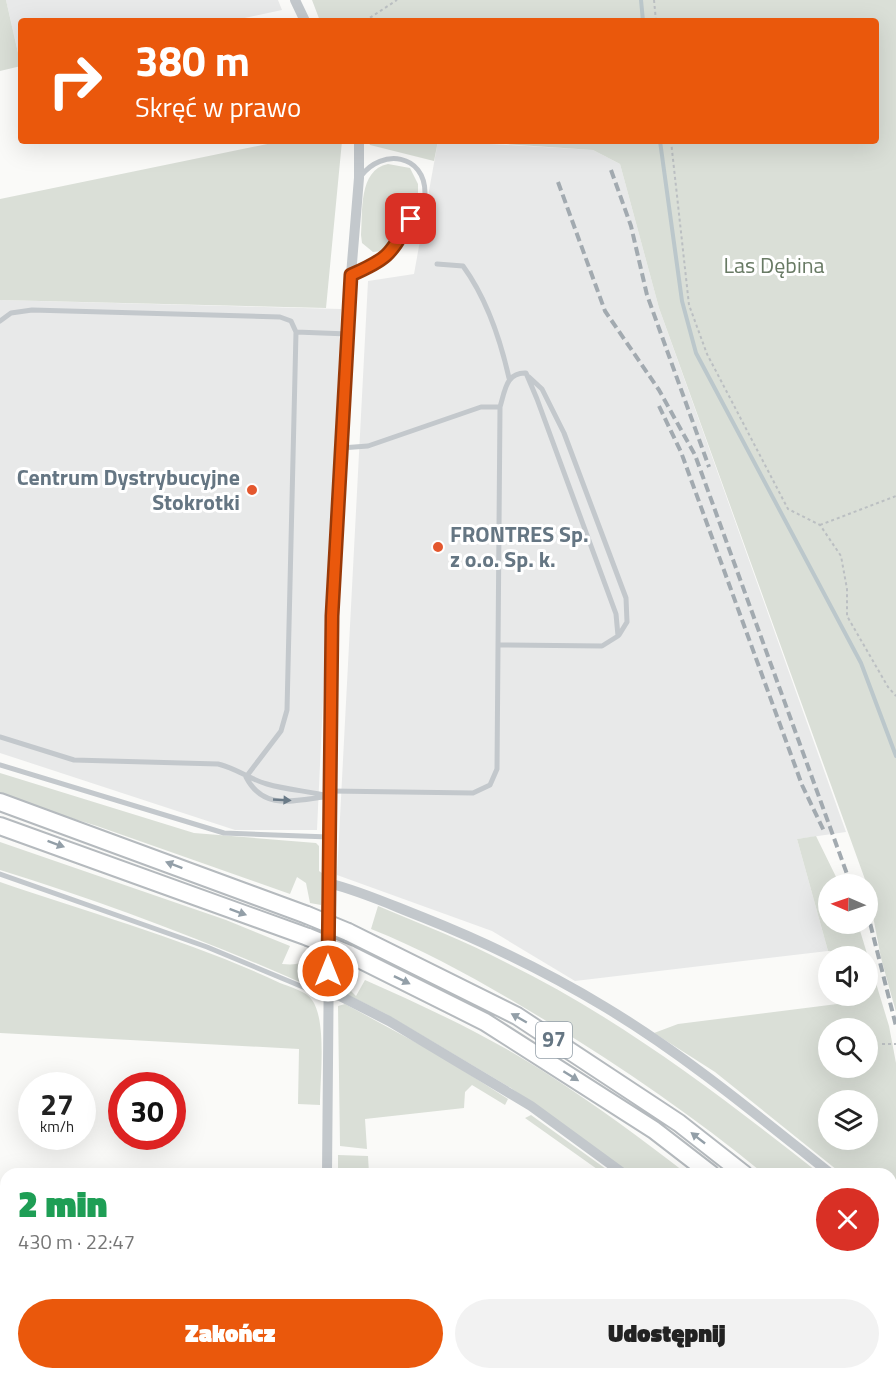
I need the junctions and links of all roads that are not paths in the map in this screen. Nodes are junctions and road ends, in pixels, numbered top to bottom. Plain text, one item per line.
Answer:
1 (295, 0) edge
2 (304, 18) edge
3 (359, 144) edge
4 (359, 178) junction
5 (437, 264) dead end
6 (351, 275) junction
7 (0, 321) edge
8 (296, 332) junction
9 (348, 334) junction
10 (526, 373) junction
11 (509, 378) junction
12 (500, 407) junction
13 (341, 448) junction
14 (618, 636) junction
15 (499, 645) junction
16 (0, 737) edge
17 (0, 765) edge
18 (246, 777) junction
19 (329, 793) junction
20 (0, 802) edge
21 (0, 825) edge
22 (329, 837) junction
23 (0, 874) edge
24 (328, 884) junction
25 (327, 993) junction
26 (327, 1168) edge
27 (616, 1168) edge
28 (703, 1168) edge
29 (736, 1168) edge
30 (824, 1168) edge

1 - 2 street
3 - 4 street
4 - 6 street
4 - 6 lane
5 - 11 lane
6 - 9 street
7 - 8 lane
8 - 9 lane
8 - 18 lane
9 - 13 street
10 - 11 lane
10 - 14 lane
10 - 14 lane
11 - 12 lane
12 - 13 lane
12 - 15 lane
13 - 19 street
14 - 15 lane
15 - 19 lane
16 - 18 lane
17 - 22 lane
18 - 19 lane
18 -> 19 lane
19 - 22 street
29 -> 20 main road, 97, bridge
21 -> 28 main road, 97, bridge
22 - 24 street
23 - 25 lane
24 - 25 street
24 - 30 street
25 - 26 street
25 - 27 street

